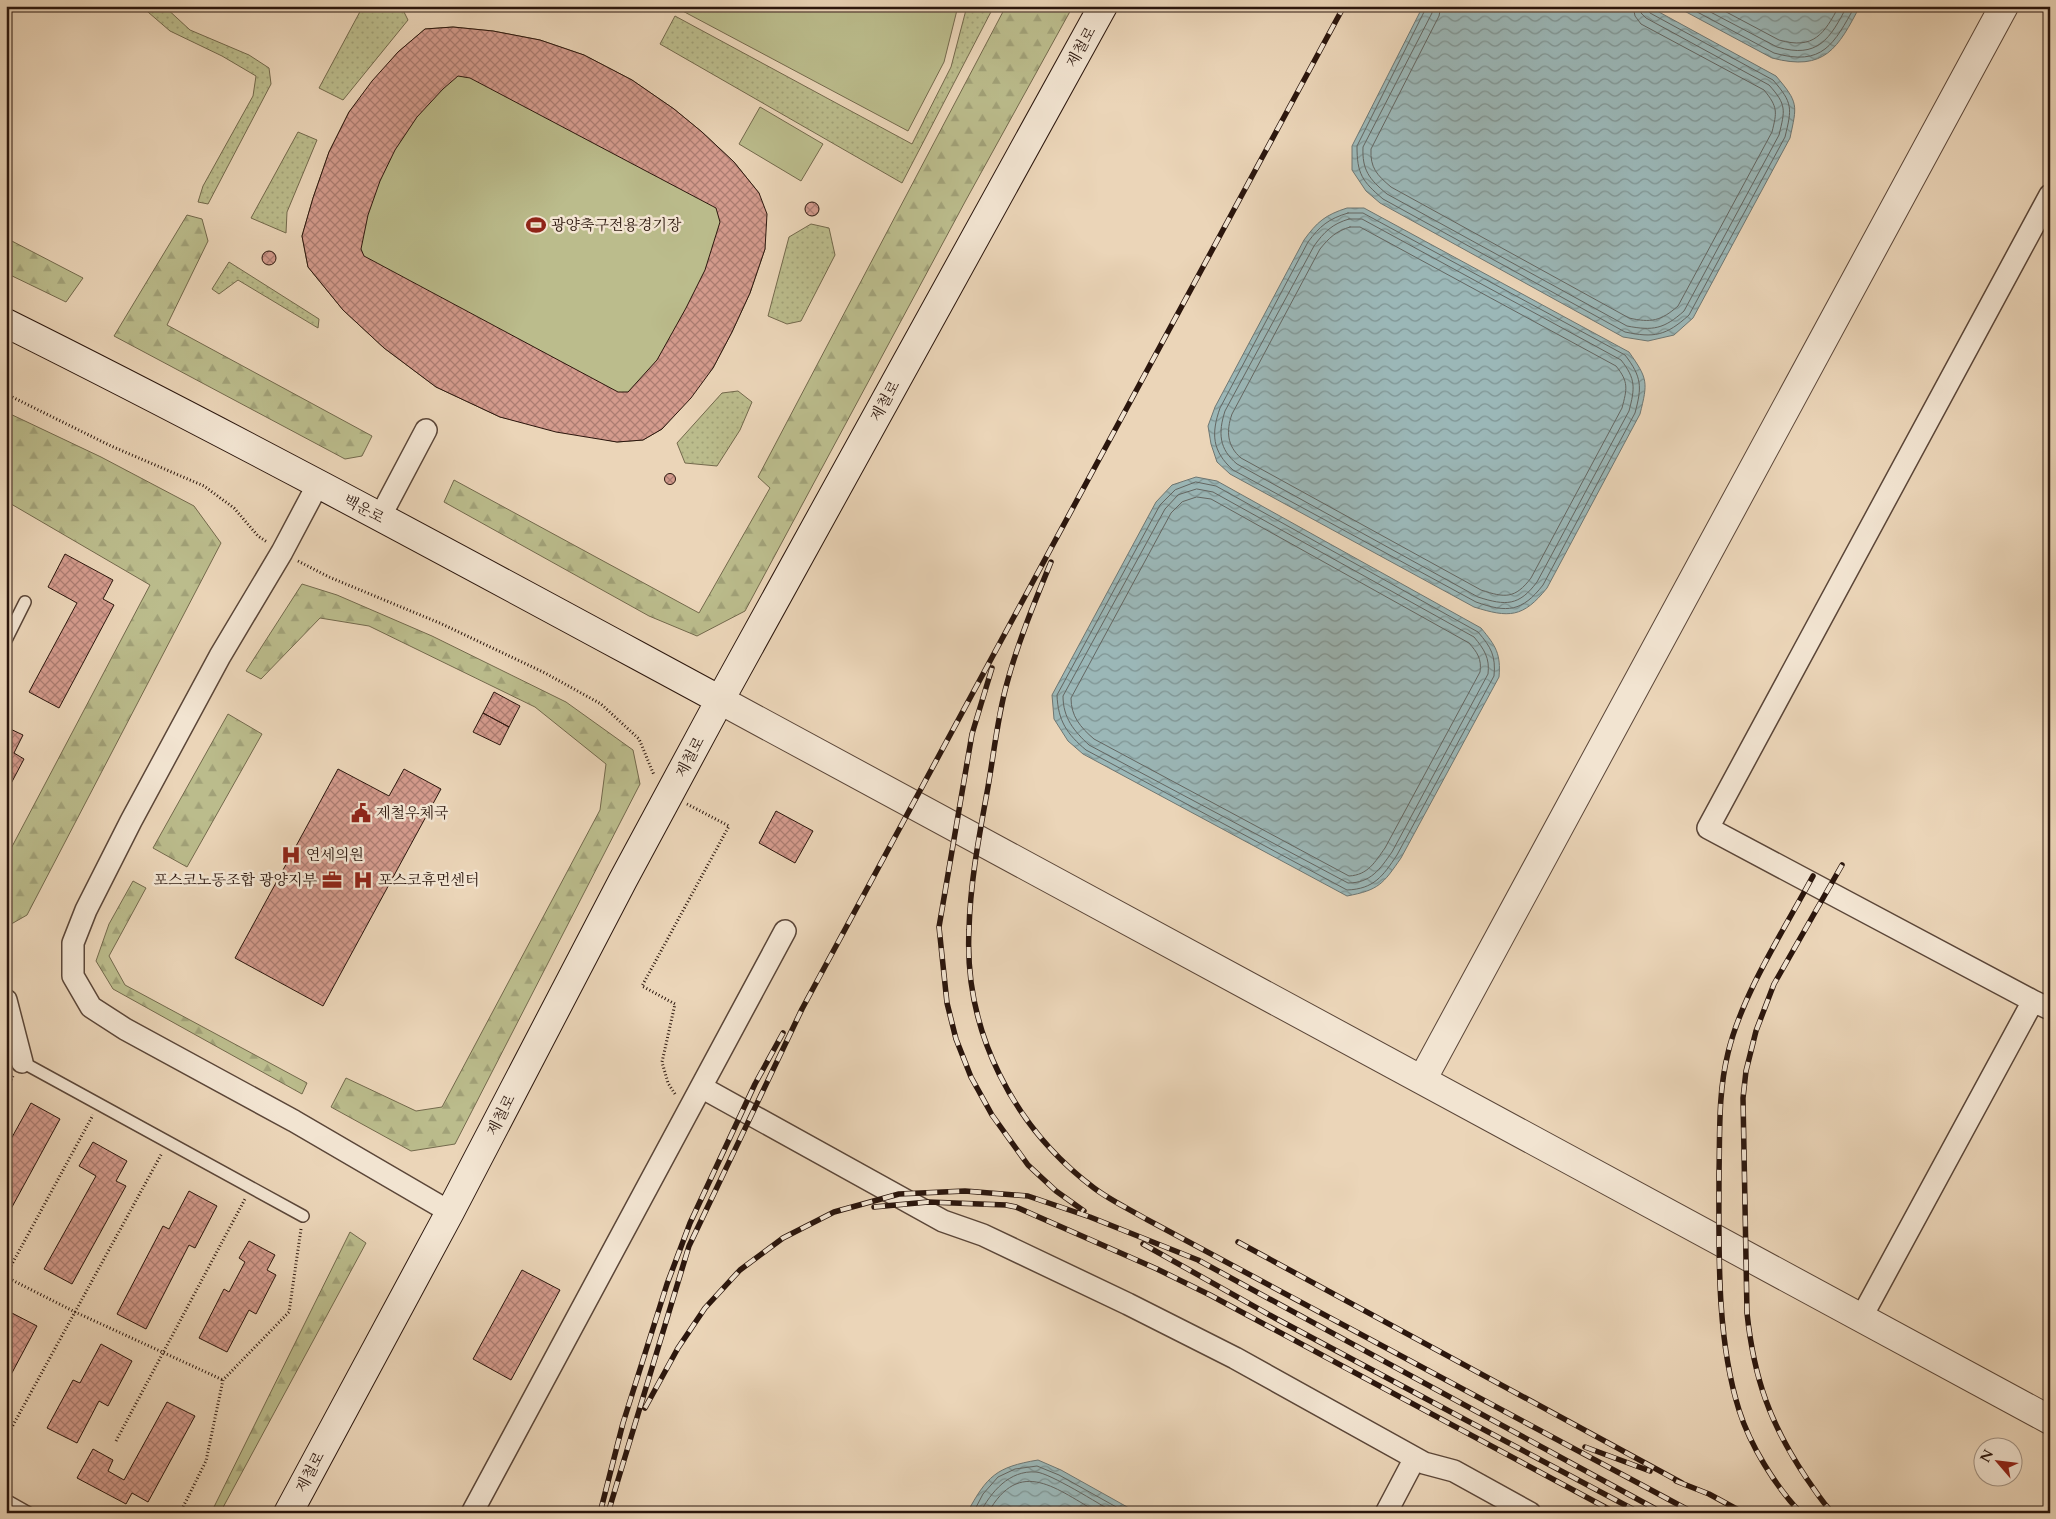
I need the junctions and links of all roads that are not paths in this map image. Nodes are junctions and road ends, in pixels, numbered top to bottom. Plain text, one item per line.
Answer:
1 (1103, 6) edge
2 (2004, 6) edge
3 (2050, 195) edge
4 (6, 323) edge
5 (426, 430) dead end
6 (318, 484) junction
7 (380, 517) junction
8 (25, 602) dead end
9 (6, 640) edge
10 (720, 700) junction
11 (785, 931) dead end
12 (6, 1000) edge
13 (2042, 1005) edge
14 (22, 1062) joint
15 (1422, 1080) junction
16 (701, 1087) junction
17 (450, 1212) junction
18 (303, 1216) road end
19 (1861, 1318) junction
20 (2050, 1420) edge
21 (1415, 1458) junction
22 (6, 1500) edge
23 (29, 1513) edge
24 (288, 1513) edge
25 (472, 1513) edge
26 (1386, 1513) edge
27 (1530, 1513) edge

1 - 10 street, 제철로
2 - 15 street
3 - 13 street
4 - 6 street, 백운로
5 - 7 street
6 - 7 street, 백운로
6 - 17 street
7 - 10 street, 백운로
8 - 9 lane
10 - 15 street, 백운로
10 - 17 street, 제철로
11 - 16 street
12 - 14 street
13 - 19 street
14 - 18 lane
15 - 19 street, 백운로
16 - 21 street
16 - 25 street
17 - 24 street, 제철로
19 - 20 street, 백운로
21 - 26 street
21 - 27 street
22 - 23 lane

